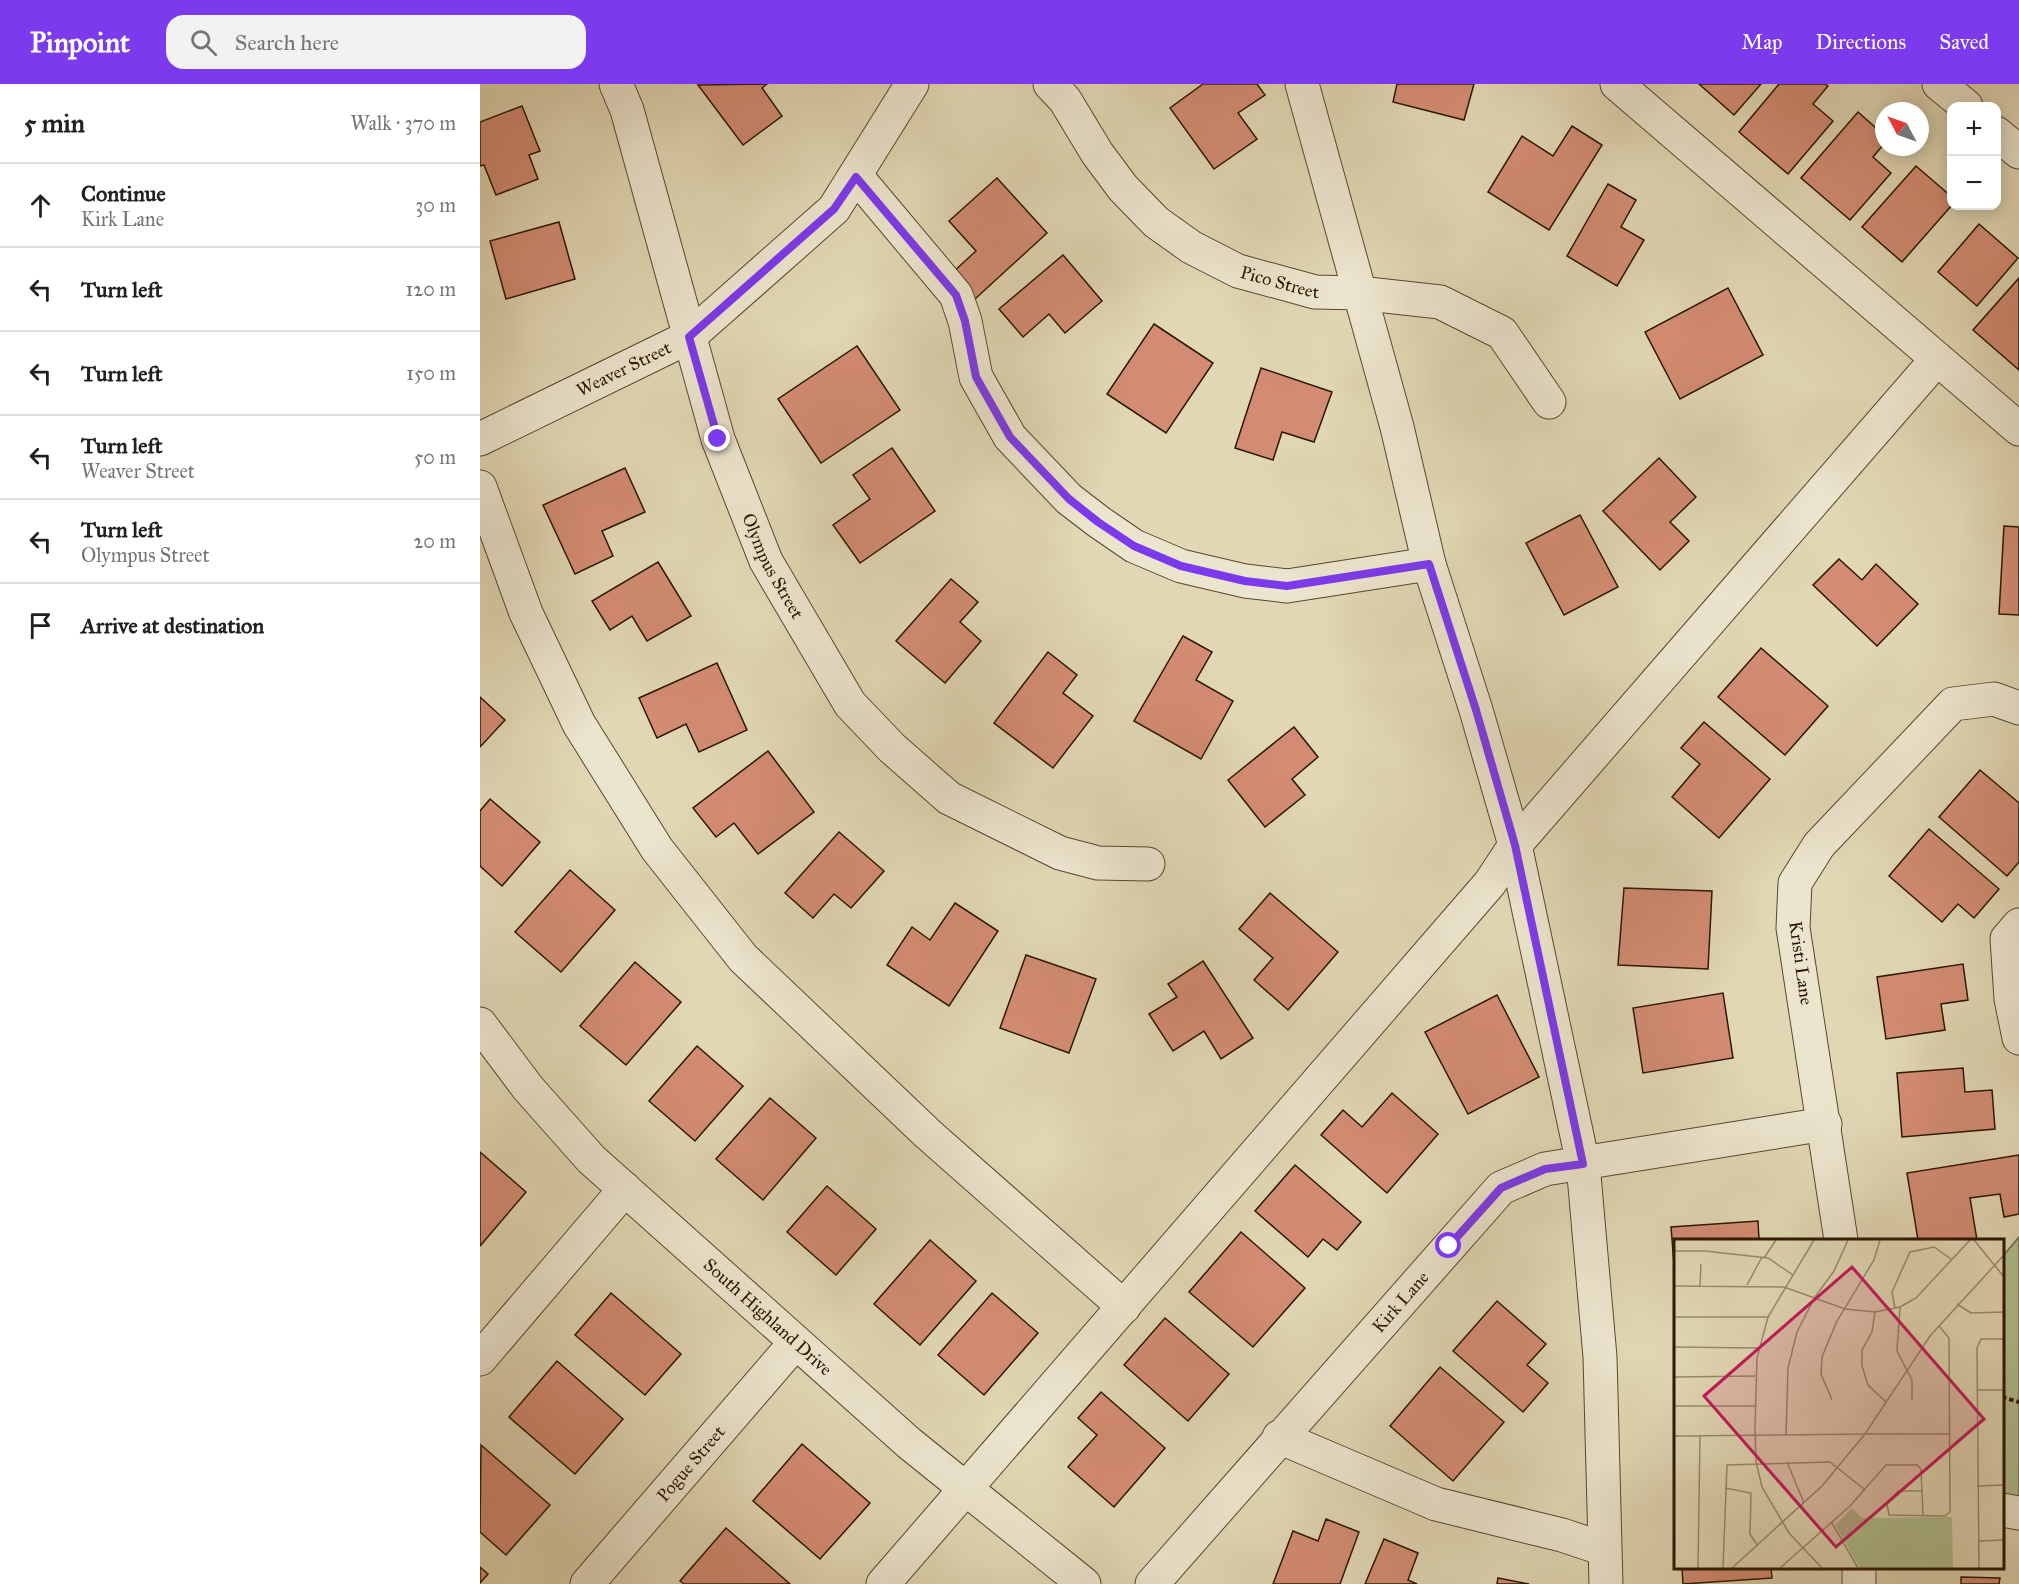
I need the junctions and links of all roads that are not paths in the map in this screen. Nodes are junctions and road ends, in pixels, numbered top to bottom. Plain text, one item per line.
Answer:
1 (616, 84) edge
2 (912, 84) edge
3 (1050, 84) edge
4 (1302, 84) edge
5 (1617, 84) edge
6 (1939, 84) edge
7 (1961, 102) edge
8 (2001, 137) edge
9 (2019, 152) edge
10 (856, 177) junction
11 (1359, 293) junction
12 (689, 337) junction
13 (1937, 359) junction
14 (1549, 402) dead end
15 (2019, 429) edge
16 (480, 439) edge
17 (480, 487) edge
18 (1429, 564) junction
19 (2019, 708) edge
20 (1515, 845) junction
21 (1148, 864) dead end
22 (2019, 925) edge
23 (480, 1024) edge
24 (2019, 1038) edge
25 (1825, 1124) junction
26 (1583, 1164) junction
27 (625, 1189) junction
28 (1841, 1239) edge
29 (1124, 1307) junction
30 (795, 1343) junction
31 (480, 1359) edge
32 (1279, 1437) junction
33 (965, 1488) junction
34 (2004, 1510) edge
35 (2019, 1514) edge
36 (1604, 1549) junction
37 (587, 1584) edge
38 (883, 1584) edge
39 (1084, 1584) edge
40 (1152, 1584) edge
41 (1606, 1584) edge

1 - 12 street, Olympus Street
2 - 10 street, Weaver Street
3 - 11 street, Pico Street
4 - 11 street
5 - 13 street
6 - 7 street
8 - 9 street
10 - 12 street, Weaver Street
10 - 18 street
11 - 14 street, Pico Street
11 - 18 street
12 - 16 street, Weaver Street
12 - 21 street, Olympus Street
13 - 15 street
13 - 20 street
17 - 29 street
18 - 20 street
19 - 25 street, Kristi Lane
20 - 26 street
20 - 29 street
22 - 24 street
23 - 27 street, South Highland Drive
25 - 26 street, Kirk Lane
25 - 28 street, Kristi Lane
26 - 32 street, Kirk Lane
26 - 36 street
27 - 30 street, South Highland Drive
27 - 31 street
29 - 33 street
30 - 33 street, South Highland Drive
30 - 37 street, Pogue Street
32 - 36 street
32 - 40 street, Kirk Lane
33 - 38 street
33 - 39 street, South Highland Drive
34 - 35 street
36 - 41 street

